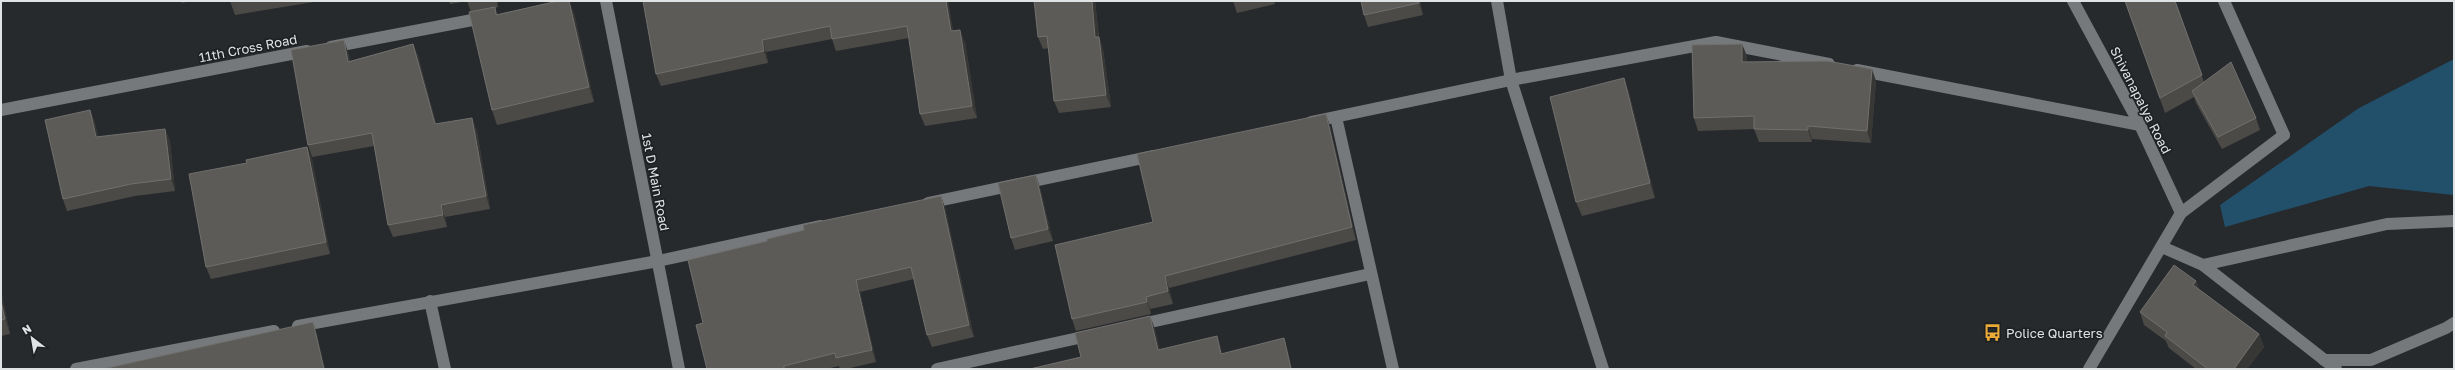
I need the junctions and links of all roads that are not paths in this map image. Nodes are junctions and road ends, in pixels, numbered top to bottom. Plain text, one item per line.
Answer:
1 (606, 1) edge
2 (1497, 1) edge
3 (2073, 1) edge
4 (2224, 1) edge
5 (501, 14) edge
6 (1511, 80) junction
7 (1, 110) edge
8 (1336, 117) junction
9 (1297, 125) edge
10 (2140, 125) junction
11 (1165, 153) edge
12 (915, 206) edge
13 (2181, 213) junction
14 (2454, 221) edge
15 (829, 224) edge
16 (2162, 247) junction
17 (658, 261) junction
18 (2203, 266) junction
19 (1370, 274) junction
20 (430, 301) junction
21 (2454, 322) edge
22 (1123, 328) edge
23 (1107, 332) edge
24 (2324, 360) junction
25 (76, 369) edge
26 (445, 369) edge
27 (678, 369) edge
28 (937, 369) edge
29 (1393, 369) edge
30 (1603, 369) edge
31 (2089, 369) edge
32 (2336, 369) edge

1 - 17 street, 1st D Main Road
2 - 6 street
3 - 10 street, Shivanapalya Road
4 - 13 street
5 - 7 street, 11th Cross Road
6 - 8 street
6 - 10 street
6 - 30 street
8 - 9 street
8 - 19 street
10 - 13 street, Shivanapalya Road
11 - 12 street
13 - 16 street
14 - 18 street
15 - 17 street
16 - 18 street
16 - 31 street
17 - 20 street
17 - 27 street, 1st D Main Road
18 - 24 street
19 - 22 street
19 - 29 street
20 - 25 street
20 - 26 street
21 - 24 street
23 - 28 street
24 - 32 street

